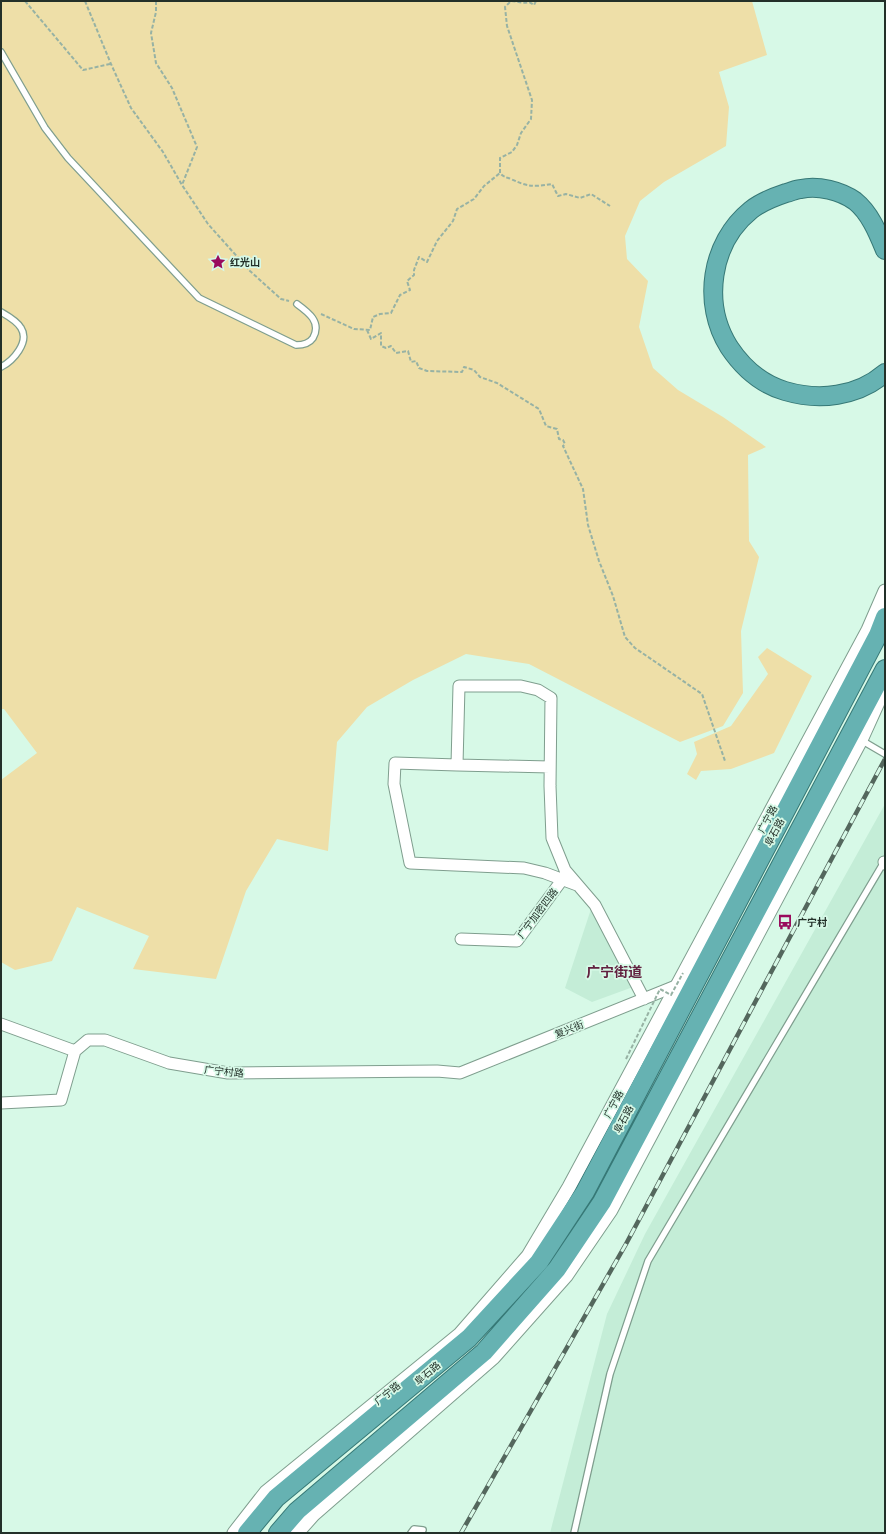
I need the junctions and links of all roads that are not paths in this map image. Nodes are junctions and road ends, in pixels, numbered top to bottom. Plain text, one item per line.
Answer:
1 (1, 52) edge
2 (885, 250) edge
3 (297, 304) road end
4 (1, 312) edge
5 (1, 367) edge
6 (885, 373) edge
7 (885, 591) edge
8 (885, 617) edge
9 (885, 669) edge
10 (885, 687) edge
11 (861, 740) junction
12 (885, 754) edge
13 (457, 765) junction
14 (550, 768) junction
15 (885, 863) edge
16 (562, 880) junction
17 (577, 885) junction
18 (462, 938) dead end
19 (678, 985) junction
20 (644, 999) junction
21 (1, 1024) edge
22 (74, 1051) junction
23 (460, 1073) joint
24 (1, 1103) edge
25 (423, 1530) dead end
26 (234, 1533) edge
27 (247, 1533) edge
28 (278, 1533) edge
29 (297, 1533) edge
30 (412, 1533) edge
31 (574, 1533) edge

1 - 3 lane
2 - 6 highway
4 - 5 lane
7 - 19 street, 广宁路
8 - 27 highway, 阜石路
9 - 28 highway, 阜石路
10 - 11 street
11 - 12 lane
11 - 29 street
13 - 14 street
13 - 14 street
13 - 16 street
14 - 17 street
15 - 31 lane
16 - 17 street
16 - 18 street, 广宁加密四路
17 - 20 street
19 - 20 street, 复兴街
19 - 26 street, 广宁路
20 - 23 street, 复兴街
21 - 22 street
22 - 23 street, 广宁村路
22 - 24 street
25 - 30 lane

